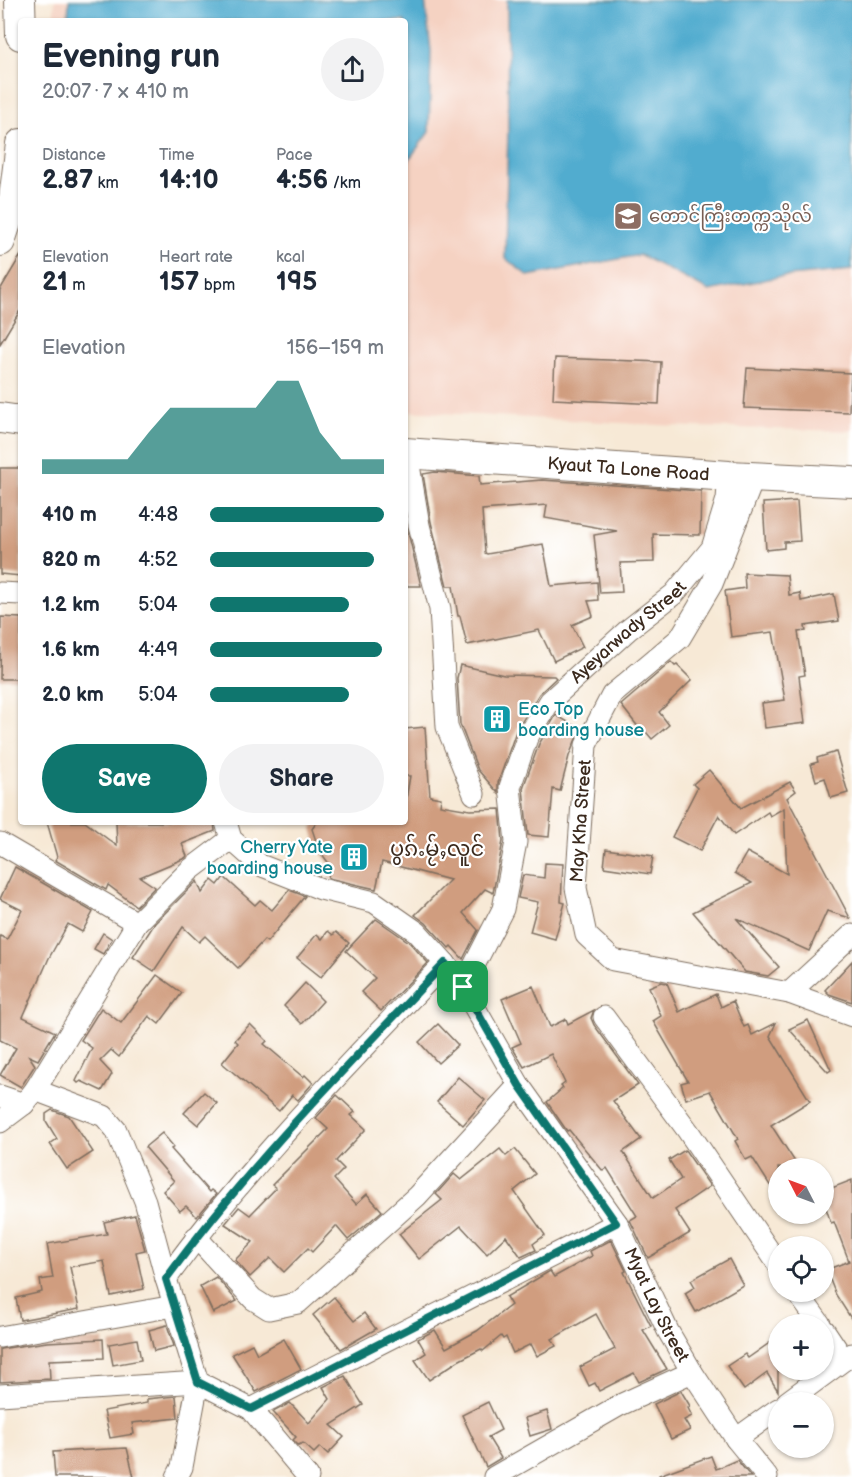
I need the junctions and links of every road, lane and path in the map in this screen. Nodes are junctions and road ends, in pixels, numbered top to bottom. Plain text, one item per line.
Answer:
1 (21, 0) edge
2 (21, 18) edge
3 (18, 168) edge
4 (0, 241) edge
5 (0, 418) edge
6 (18, 421) edge
7 (408, 453) edge
8 (408, 464) edge
9 (741, 477) junction
10 (852, 482) edge
11 (0, 593) edge
12 (18, 594) edge
13 (474, 794) dead end
14 (228, 830) edge
15 (3, 852) edge
16 (137, 923) junction
17 (852, 935) edge
18 (445, 963) junction
19 (463, 987) junction
20 (789, 993) junction
21 (852, 1016) edge
22 (604, 1017) dead end
23 (519, 1085) junction
24 (0, 1096) edge
25 (30, 1097) junction
26 (0, 1122) edge
27 (616, 1223) junction
28 (196, 1237) junction
29 (768, 1249) edge
30 (166, 1279) junction
31 (174, 1306) junction
32 (0, 1337) edge
33 (834, 1341) edge
34 (848, 1357) edge
35 (692, 1372) junction
36 (198, 1382) junction
37 (801, 1392) edge
38 (0, 1395) edge
39 (251, 1409) junction
40 (768, 1415) edge
41 (736, 1439) junction
42 (177, 1477) edge
43 (308, 1477) edge
44 (494, 1477) edge
45 (767, 1477) edge

1 - 2 main road
3 - 4 main road
5 - 6 main road
7 - 9 main road, Kyaut Ta Lone Road
8 - 13 street
9 - 10 main road, Kyaut Ta Lone Road
9 - 19 street, Ayeyarwady Street
9 - 20 street, May Kha Street
11 - 12 street
14 - 16 street
14 - 18 street, Myat Lay Street
15 - 16 street
16 - 25 street
17 - 20 street
18 - 19 street, Myat Lay Street
18 - 28 street
19 - 23 street, Myat Lay Street
20 - 21 street, May Kha Street
22 - 29 street
23 - 27 street, Myat Lay Street
23 - 28 street
24 - 25 street
25 - 26 street
25 - 30 street
27 - 35 street, Myat Lay Street
27 - 39 street
28 - 30 street
30 - 31 street
31 - 32 street
31 - 36 street
33 - 34 street
34 - 37 street
35 - 41 street, Myat Lay Street
35 - 44 street
36 - 38 street
36 - 39 street
36 - 42 street
39 - 43 street
40 - 41 street
41 - 45 street, Myat Lay Street

